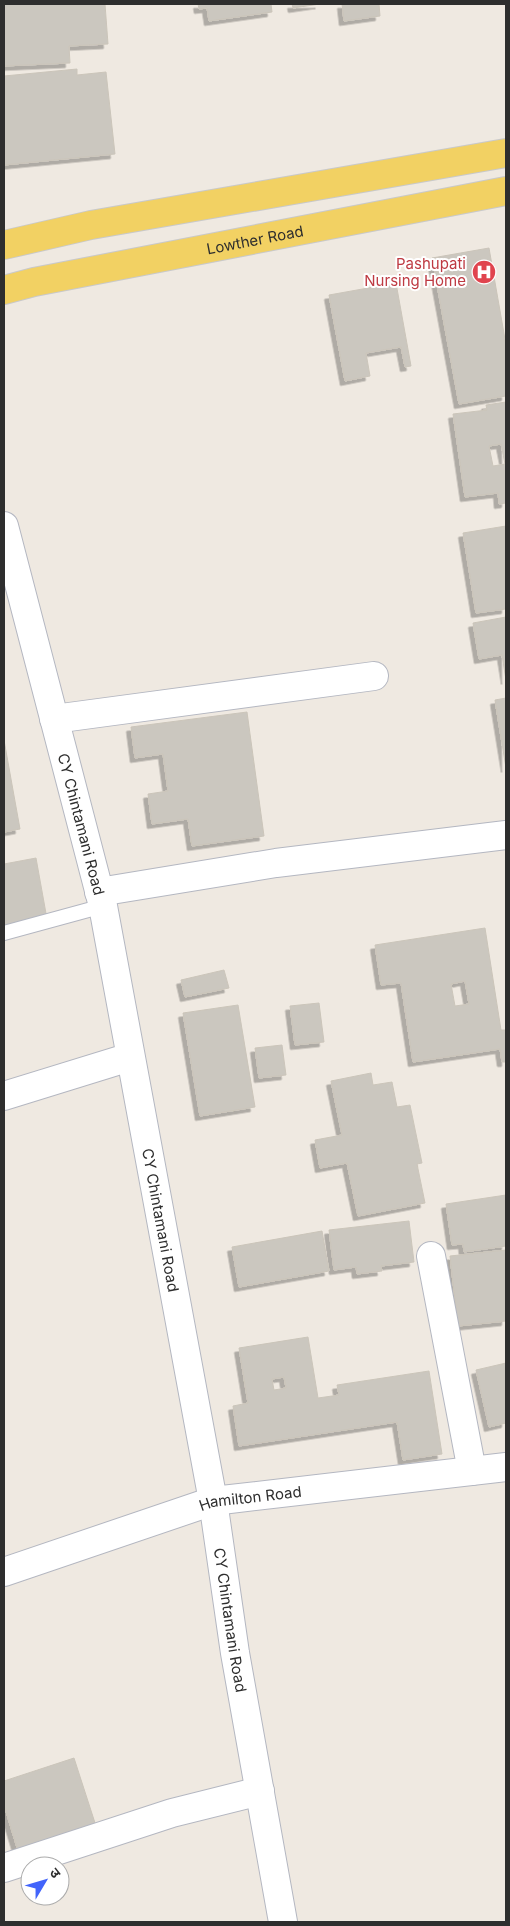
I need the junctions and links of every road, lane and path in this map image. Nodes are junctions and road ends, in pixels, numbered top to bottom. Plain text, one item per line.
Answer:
1 (506, 153) edge
2 (506, 193) edge
3 (4, 245) edge
4 (4, 290) edge
5 (4, 526) edge
6 (374, 676) dead end
7 (54, 719) junction
8 (506, 835) edge
9 (101, 899) junction
10 (4, 933) edge
11 (130, 1057) junction
12 (4, 1096) edge
13 (431, 1256) dead end
14 (506, 1467) edge
15 (472, 1471) junction
16 (213, 1501) junction
17 (4, 1572) edge
18 (260, 1791) junction
19 (4, 1868) edge
20 (282, 1922) edge

1 - 3 main road
2 - 4 main road, Lowther Road
5 - 7 street, CY Chintamani Road
6 - 7 street
7 - 9 street, CY Chintamani Road
8 - 9 street
9 - 10 lane
9 - 11 street, CY Chintamani Road
11 - 12 street
11 - 16 street, CY Chintamani Road
13 - 15 street
14 - 15 street, Hamilton Road
15 - 16 street, Hamilton Road
16 - 17 street, Hamilton Road
16 - 18 street, CY Chintamani Road
18 - 19 street
18 - 20 street, CY Chintamani Road

